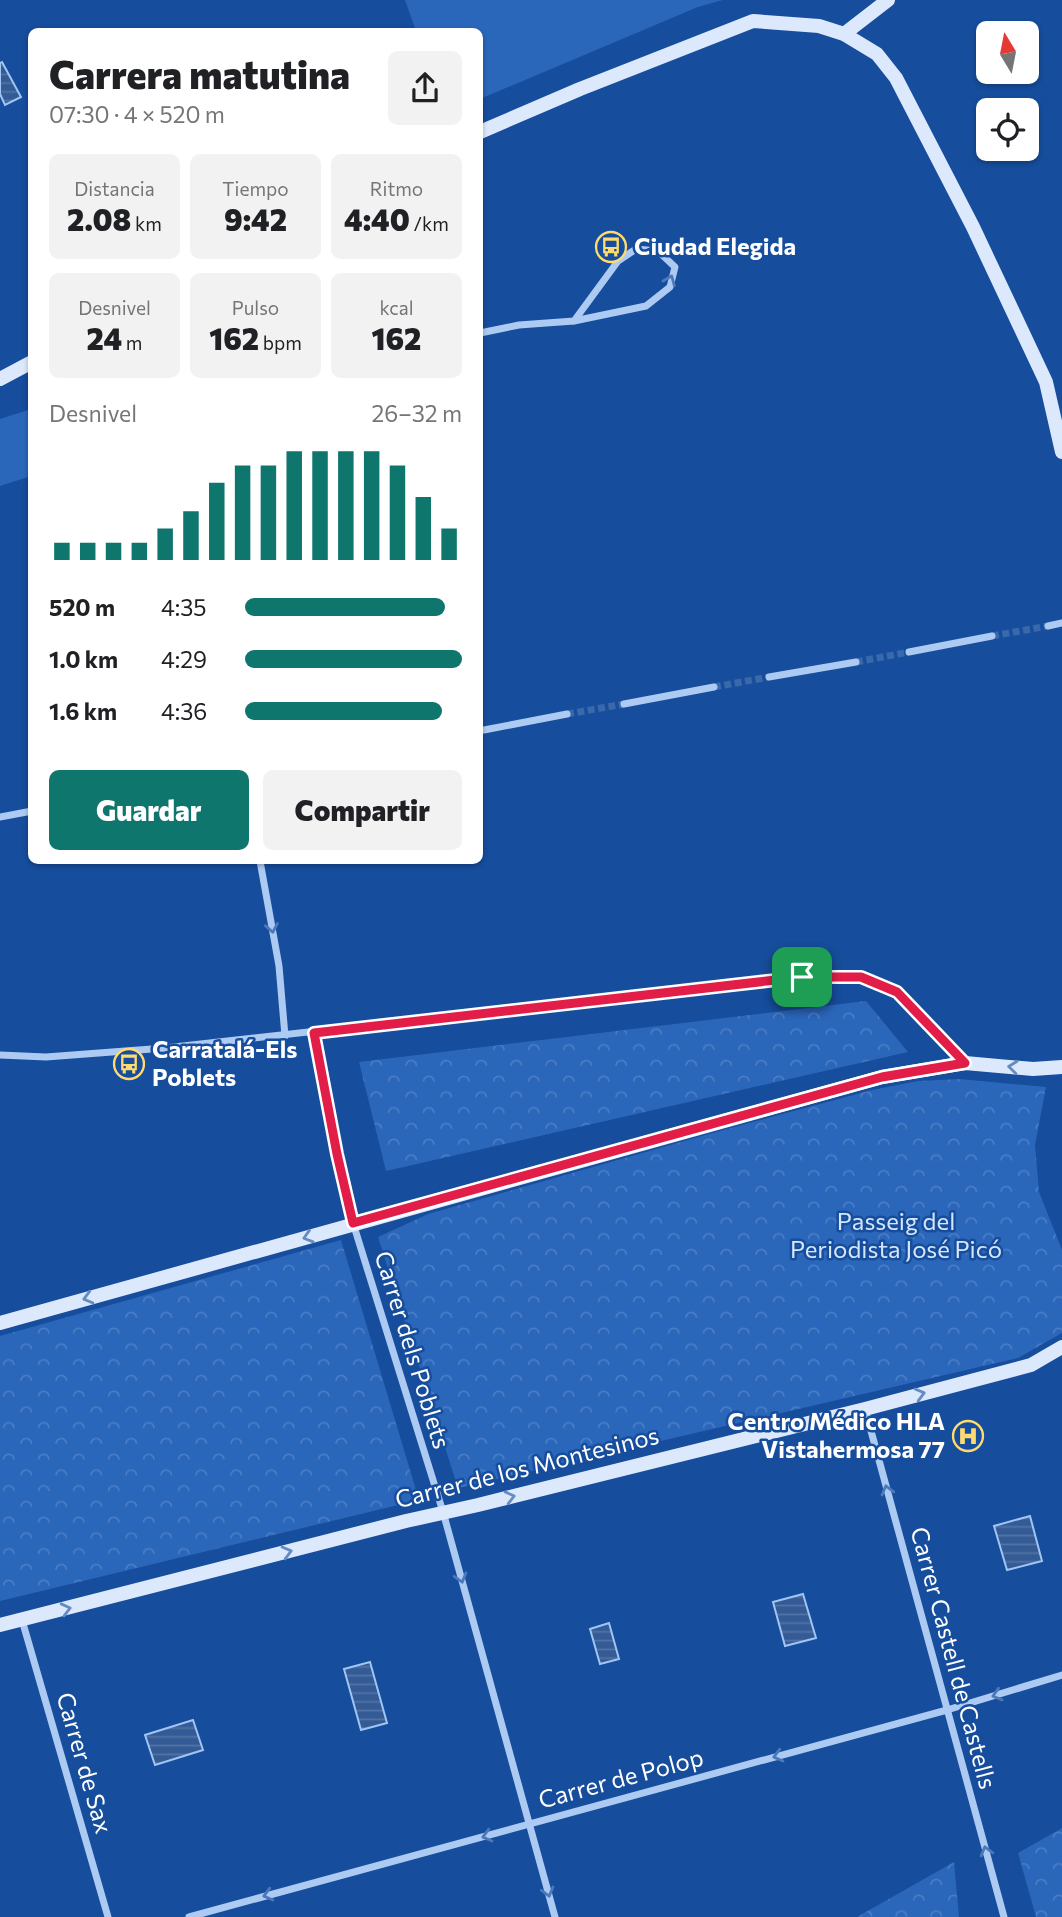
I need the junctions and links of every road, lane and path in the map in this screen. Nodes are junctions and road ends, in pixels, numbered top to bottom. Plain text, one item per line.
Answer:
1 (888, 0) edge
2 (844, 34) junction
3 (483, 131) edge
4 (574, 321) junction
5 (483, 331) edge
6 (28, 364) edge
7 (0, 379) edge
8 (1062, 452) edge
9 (1062, 623) edge
10 (1048, 626) tunnel mouth
11 (992, 636) tunnel mouth
12 (909, 652) tunnel mouth
13 (856, 662) tunnel mouth
14 (769, 677) tunnel mouth
15 (714, 687) tunnel mouth
16 (624, 704) tunnel mouth
17 (568, 714) tunnel mouth
18 (484, 730) dead end
19 (28, 812) edge
20 (0, 817) edge
21 (261, 864) edge
22 (314, 1033) junction
23 (285, 1035) junction
24 (0, 1055) edge
25 (965, 1063) junction
26 (1062, 1067) edge
27 (353, 1223) junction
28 (0, 1323) edge
29 (1062, 1347) edge
30 (865, 1409) junction
31 (443, 1513) junction
32 (22, 1620) junction
33 (0, 1625) edge
34 (1062, 1675) edge
35 (947, 1710) junction
36 (530, 1824) junction
37 (108, 1917) edge
38 (189, 1917) edge
39 (555, 1917) edge
40 (1003, 1917) edge

1 - 2 main road
2 - 3 main road
2 - 8 main road
4 -> 4 street
4 - 5 street
6 - 7 main road
9 - 10 street
11 - 12 street
13 - 14 street
15 - 16 street
17 - 18 street
19 - 20 street
21 -> 23 street
22 - 23 street
22 - 25 street
22 - 27 street, Carrer dels Poblets
23 - 24 street
26 -> 25 main road
25 - 27 main road
27 -> 28 main road
27 - 31 street, Carrer dels Poblets
30 -> 29 main road, Carrer de los Montesinos
31 -> 30 main road, Carrer de los Montesinos
35 -> 30 street, Carrer Castell de Castells
32 -> 31 main road, Carrer de los Montesinos
31 -> 36 street, Carrer dels Poblets
32 - 33 main road, Carrer de los Montesinos
32 - 37 street, Carrer de Sax
34 -> 35 street, Carrer de Polop
35 -> 36 street, Carrer de Polop
40 -> 35 street, Carrer Castell de Castells
36 -> 38 street, Carrer de Polop
36 -> 39 street, Carrer dels Poblets

